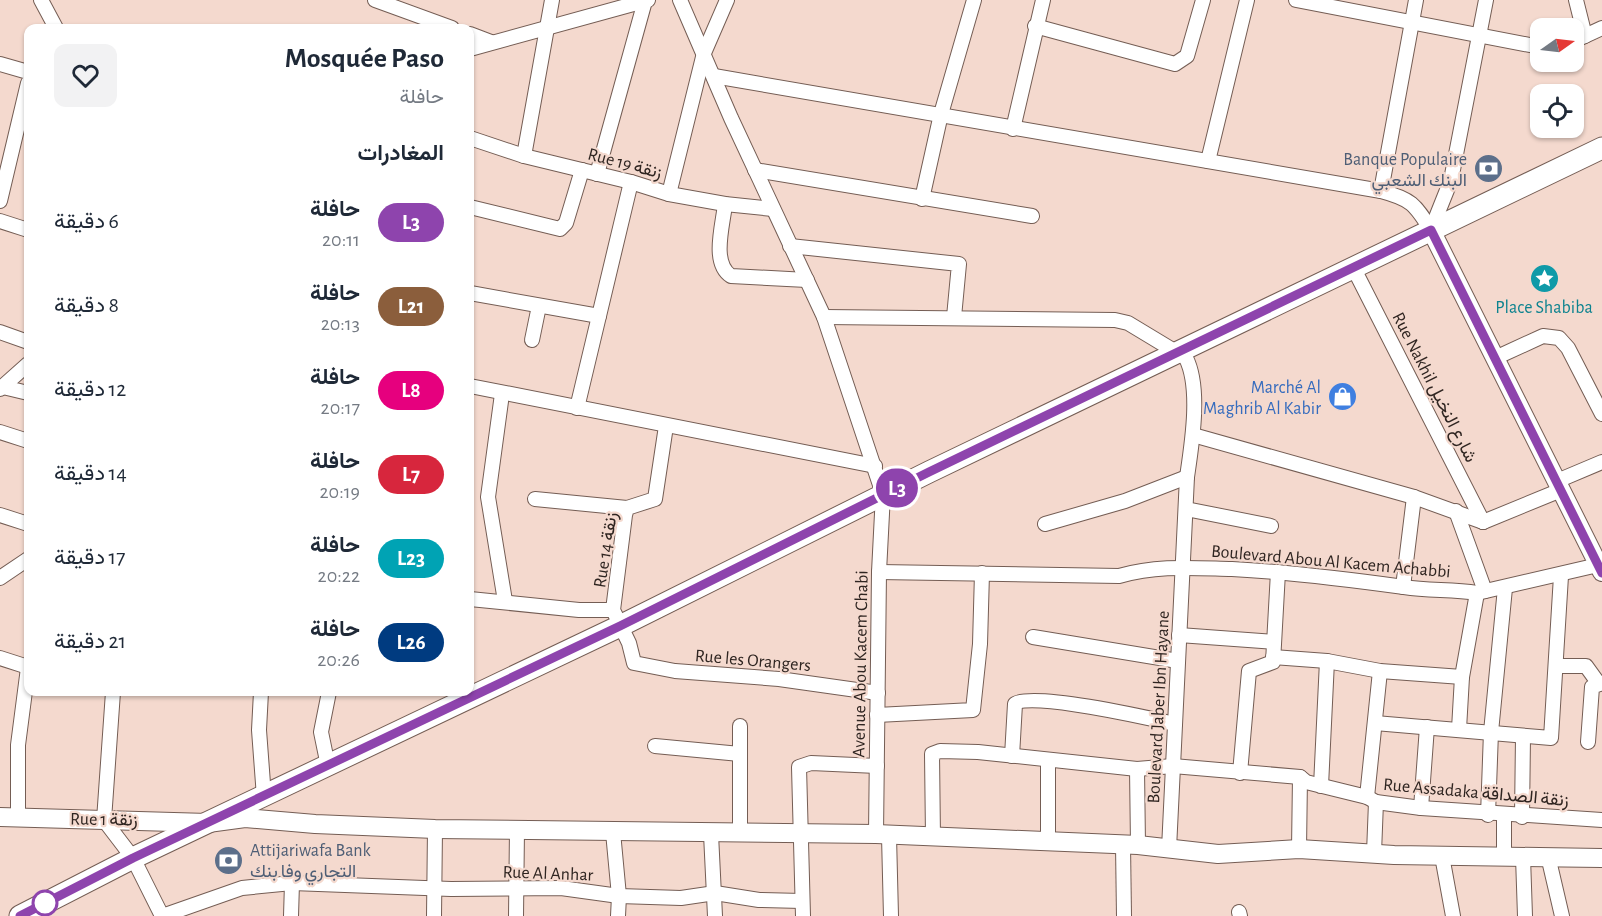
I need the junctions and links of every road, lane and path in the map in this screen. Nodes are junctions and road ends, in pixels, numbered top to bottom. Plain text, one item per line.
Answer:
1 (41, 0) edge
2 (375, 0) edge
3 (552, 0) edge
4 (646, 0) edge
5 (680, 0) edge
6 (727, 0) edge
7 (974, 0) edge
8 (1042, 0) edge
9 (1203, 0) edge
10 (1247, 0) edge
11 (1296, 0) edge
12 (1416, 0) edge
13 (1486, 0) edge
14 (1576, 0) edge
15 (1577, 18) edge
16 (1412, 22) junction
17 (54, 24) edge
18 (441, 24) edge
19 (1035, 26) junction
20 (545, 27) junction
21 (1602, 28) edge
22 (1479, 35) junction
23 (474, 36) edge
24 (1584, 37) edge
25 (491, 42) junction
26 (1530, 45) edge
27 (474, 48) edge
28 (704, 53) junction
29 (0, 64) edge
30 (24, 71) edge
31 (714, 76) junction
32 (24, 100) edge
33 (941, 114) junction
34 (1013, 129) junction
35 (474, 139) edge
36 (1602, 148) edge
37 (524, 156) junction
38 (1208, 161) junction
39 (582, 170) junction
40 (755, 170) junction
41 (597, 174) junction
42 (631, 182) junction
43 (1381, 191) junction
44 (669, 194) junction
45 (922, 199) junction
46 (0, 201) edge
47 (725, 204) junction
48 (474, 208) edge
49 (773, 209) junction
50 (1032, 216) dead end
51 (0, 221) edge
52 (24, 229) edge
53 (1431, 230) junction
54 (790, 246) junction
55 (1354, 269) junction
56 (807, 280) junction
57 (474, 294) edge
58 (539, 306) junction
59 (599, 316) junction
60 (824, 317) junction
61 (954, 317) junction
62 (0, 332) edge
63 (532, 340) dead end
64 (24, 341) edge
65 (1179, 353) junction
66 (1495, 358) junction
67 (24, 368) edge
68 (474, 387) edge
69 (2, 388) edge
70 (24, 392) edge
71 (502, 394) junction
72 (577, 408) junction
73 (1602, 414) edge
74 (666, 426) junction
75 (0, 432) edge
76 (1193, 435) junction
77 (24, 440) edge
78 (1602, 462) edge
79 (875, 466) junction
80 (1187, 477) junction
81 (1559, 485) junction
82 (883, 494) junction
83 (1414, 497) junction
84 (535, 499) dead end
85 (627, 508) junction
86 (1186, 509) junction
87 (1456, 512) junction
88 (0, 515) edge
89 (1483, 522) junction
90 (24, 523) edge
91 (1045, 524) dead end
92 (1271, 526) dead end
93 (24, 562) edge
94 (1182, 567) junction
95 (1600, 569) edge
96 (879, 572) junction
97 (1278, 572) junction
98 (982, 573) junction
99 (1561, 576) junction
100 (0, 578) edge
101 (1403, 587) junction
102 (1505, 588) junction
103 (1481, 592) junction
104 (474, 599) edge
105 (505, 601) junction
106 (617, 618) junction
107 (1179, 634) junction
108 (1033, 637) dead end
109 (1274, 642) junction
110 (1273, 657) junction
111 (0, 658) edge
112 (1178, 661) junction
113 (1327, 661) junction
114 (1556, 666) junction
115 (24, 667) edge
116 (1380, 671) junction
117 (1462, 677) junction
118 (1601, 684) edge
119 (474, 690) edge
120 (878, 693) junction
121 (24, 696) edge
122 (113, 696) edge
123 (261, 696) edge
124 (328, 696) edge
125 (462, 696) edge
126 (877, 715) junction
127 (1175, 723) junction
128 (1375, 723) junction
129 (740, 726) dead end
130 (1427, 727) junction
131 (1459, 729) junction
132 (1491, 732) junction
133 (1523, 737) junction
134 (1588, 742) dead end
135 (655, 746) dead end
136 (740, 754) junction
137 (1012, 756) junction
138 (1048, 761) junction
139 (877, 765) junction
140 (328, 766) junction
141 (1173, 766) junction
142 (1137, 769) junction
143 (1240, 773) junction
144 (1300, 777) junction
145 (1321, 786) junction
146 (264, 797) junction
147 (1371, 799) junction
148 (1421, 808) junction
149 (1488, 814) junction
150 (1504, 815) junction
151 (0, 817) edge
152 (1522, 817) junction
153 (18, 818) junction
154 (104, 820) junction
155 (1602, 820) edge
156 (208, 823) junction
157 (517, 828) junction
158 (435, 829) junction
159 (614, 832) junction
160 (740, 833) junction
161 (711, 834) junction
162 (802, 834) junction
163 (882, 835) junction
164 (933, 837) junction
165 (1048, 842) junction
166 (1131, 845) junction
167 (1169, 849) junction
168 (1299, 849) junction
169 (1374, 853) junction
170 (1442, 856) junction
171 (1523, 856) junction
172 (1548, 856) junction
173 (1504, 857) junction
174 (133, 858) junction
175 (1602, 858) edge
176 (292, 883) junction
177 (434, 886) junction
178 (516, 887) junction
179 (715, 893) junction
180 (619, 896) junction
181 (802, 900) junction
182 (30, 914) edge
183 (162, 916) edge
184 (291, 916) edge
185 (434, 916) edge
186 (516, 916) edge
187 (618, 916) edge
188 (715, 916) edge
189 (803, 916) edge
190 (891, 916) edge
191 (1124, 916) edge
192 (1453, 916) edge
193 (1524, 916) edge
194 (1563, 916) edge

1 - 17 street
2 - 18 street
3 - 20 street
4 - 20 street
4 - 41 street
5 - 28 street, Avenue Abou Kacem Chabi
6 - 28 street
7 - 33 street
8 - 19 street
9 - 19 street
10 - 38 street
11 - 16 street
12 - 16 street
13 - 22 street
14 - 15 street
16 - 22 street
16 - 43 street
19 - 34 street
20 - 25 street
20 - 37 street
21 - 24 street
22 - 26 street
22 - 53 street
23 - 25 street
25 - 27 street
28 - 31 street, Avenue Abou Kacem Chabi
28 - 44 street
29 - 30 street
31 - 33 street
31 - 40 street, Avenue Abou Kacem Chabi
32 - 46 street
33 - 34 street
33 - 45 street
34 - 38 street
35 - 37 street, Rue 19 زنقة
36 - 53 main road
37 - 39 street, Rue 19 زنقة
38 - 43 street
39 - 41 street, Rue 19 زنقة
39 - 48 street
40 - 45 street
40 - 49 street, Avenue Abou Kacem Chabi
41 - 42 street, Rue 19 زنقة
42 - 44 street, Rue 19 زنقة
42 - 59 street
43 - 53 street
44 - 47 street, Rue 19 زنقة
45 - 50 street
47 - 49 street, Rue 19 زنقة
47 - 56 street
49 - 54 street, Avenue Abou Kacem Chabi
51 - 52 street
53 - 55 main road
53 - 66 street
54 - 56 street, Avenue Abou Kacem Chabi
54 - 61 street
55 - 65 main road
55 - 89 street, Rue Nakhil شارع النخيل
56 - 60 street, Avenue Abou Kacem Chabi
57 - 58 street
58 - 59 street
58 - 63 street
59 - 72 street
60 - 61 street
60 - 79 street, Avenue Abou Kacem Chabi
61 - 65 street
62 - 64 street
65 - 76 street, Boulevard Jaber Ibn Hayane
65 - 82 main road
66 - 73 street
66 - 81 street
67 - 69 street
68 - 71 street
69 - 70 street
71 - 72 street
71 - 105 street
72 - 74 street
74 - 79 street
74 - 85 street, Rue 14 زنقة
75 - 77 street
76 - 80 street, Boulevard Jaber Ibn Hayane
76 - 83 street
78 - 81 street
79 - 82 street, Avenue Abou Kacem Chabi
80 - 86 street, Boulevard Jaber Ibn Hayane
80 - 91 street
81 - 89 street
81 - 95 street
82 - 96 street, Avenue Abou Kacem Chabi
82 - 106 main road
83 - 87 street
83 - 101 street
84 - 85 street
85 - 106 street, Rue 14 زنقة
86 - 92 street
86 - 94 street, Boulevard Jaber Ibn Hayane
87 - 89 street
87 - 103 street
88 - 90 street
93 - 100 street
94 - 97 street, Boulevard Abou Al Kacem Achabbi
94 - 98 street, Boulevard Abou Al Kacem Achabbi
94 - 107 street, Boulevard Jaber Ibn Hayane
95 - 99 street, Boulevard Abou Al Kacem Achabbi
96 - 98 street, Boulevard Abou Al Kacem Achabbi
96 - 120 street, Avenue Abou Kacem Chabi
97 - 101 street, Boulevard Abou Al Kacem Achabbi
97 - 109 street
98 - 126 street
99 - 102 street, Boulevard Abou Al Kacem Achabbi
99 - 114 street
101 - 103 street, Boulevard Abou Al Kacem Achabbi
102 - 103 street, Boulevard Abou Al Kacem Achabbi
102 - 132 street
103 - 117 street
104 - 105 street
105 - 106 street
106 - 119 main road
106 - 120 street, Rue les Orangers
107 - 109 street
107 - 112 street, Boulevard Jaber Ibn Hayane
108 - 112 street
109 - 110 street
110 - 113 street
110 - 143 street
111 - 115 street
112 - 127 street, Boulevard Jaber Ibn Hayane
113 - 116 street
113 - 145 street
114 - 118 street
114 - 133 street
116 - 117 street
116 - 128 street
117 - 131 street
118 - 134 street
120 - 126 street, Avenue Abou Kacem Chabi
121 - 153 street
122 - 154 street
123 - 146 street
124 - 140 street
125 - 140 main road
126 - 139 street, Avenue Abou Kacem Chabi
127 - 137 street
127 - 141 street, Boulevard Jaber Ibn Hayane
128 - 130 street
128 - 147 street
129 - 136 street
130 - 131 street
130 - 148 street
131 - 132 street
132 - 133 street
132 - 149 street
133 - 152 street
135 - 136 street
136 - 160 street
137 - 138 street, Rue Assadaka زنقة الصداقة
137 - 164 street, Rue Assadaka زنقة الصداقة
138 - 142 street, Rue Assadaka زنقة الصداقة
138 - 165 street
139 - 162 street
139 - 163 street, Avenue Abou Kacem Chabi
140 - 146 main road
141 - 142 street, Rue Assadaka زنقة الصداقة
141 - 143 street, Rue Assadaka زنقة الصداقة
141 - 167 street, Boulevard Jaber Ibn Hayane
142 - 166 street
143 - 144 street, Rue Assadaka زنقة الصداقة
144 - 145 street, Rue Assadaka زنقة الصداقة
144 - 168 street
145 - 147 street, Rue Assadaka زنقة الصداقة
146 - 156 main road
147 - 148 street, Rue Assadaka زنقة الصداقة
147 - 169 street
148 - 149 street, Rue Assadaka زنقة الصداقة
149 - 150 street, Rue Assadaka زنقة الصداقة
150 - 152 street, Rue Assadaka زنقة الصداقة
150 - 173 street
151 - 153 street, Rue 1 زنقة
152 - 155 street, Rue Assadaka زنقة الصداقة
153 - 154 street, Rue 1 زنقة
154 - 156 street, Rue 1 زنقة
154 - 174 street
156 - 158 street, Rue 1 زنقة
156 - 174 main road
157 - 158 street, Rue 1 زنقة
157 - 159 street, Rue 1 زنقة
157 - 178 street
158 - 177 street
159 - 161 street, Rue 1 زنقة
159 - 180 street
160 - 161 street, Rue 1 زنقة
160 - 162 street, Rue 1 زنقة
161 - 179 street
162 - 163 street, Rue 1 زنقة
162 - 181 street
163 - 164 street, Rue 1 زنقة
163 - 190 street, Avenue Abou Kacem Chabi
164 - 165 street, Rue 1 زنقة
165 - 166 street, Rue 1 زنقة
166 - 167 street, Rue 1 زنقة
166 - 191 street
167 - 168 street, Rue 1 زنقة
168 - 169 street, Rue 1 زنقة
169 - 170 street, Rue 1 زنقة
170 - 173 street, Rue 1 زنقة
170 - 192 street
171 - 172 street, Rue 1 زنقة
171 - 173 street, Rue 1 زنقة
171 - 193 street
172 - 175 street, Rue 1 زنقة
172 - 194 street
174 - 182 main road
174 - 183 street
176 - 177 street, Rue Al Anhar
176 - 183 street, Rue Al Anhar
176 - 184 street
177 - 178 street, Rue Al Anhar
177 - 185 street
178 - 180 street, Rue Al Anhar
178 - 186 street
179 - 180 street, Rue Al Anhar
179 - 181 street, Rue Al Anhar
179 - 188 street
180 - 187 street
181 - 189 street

